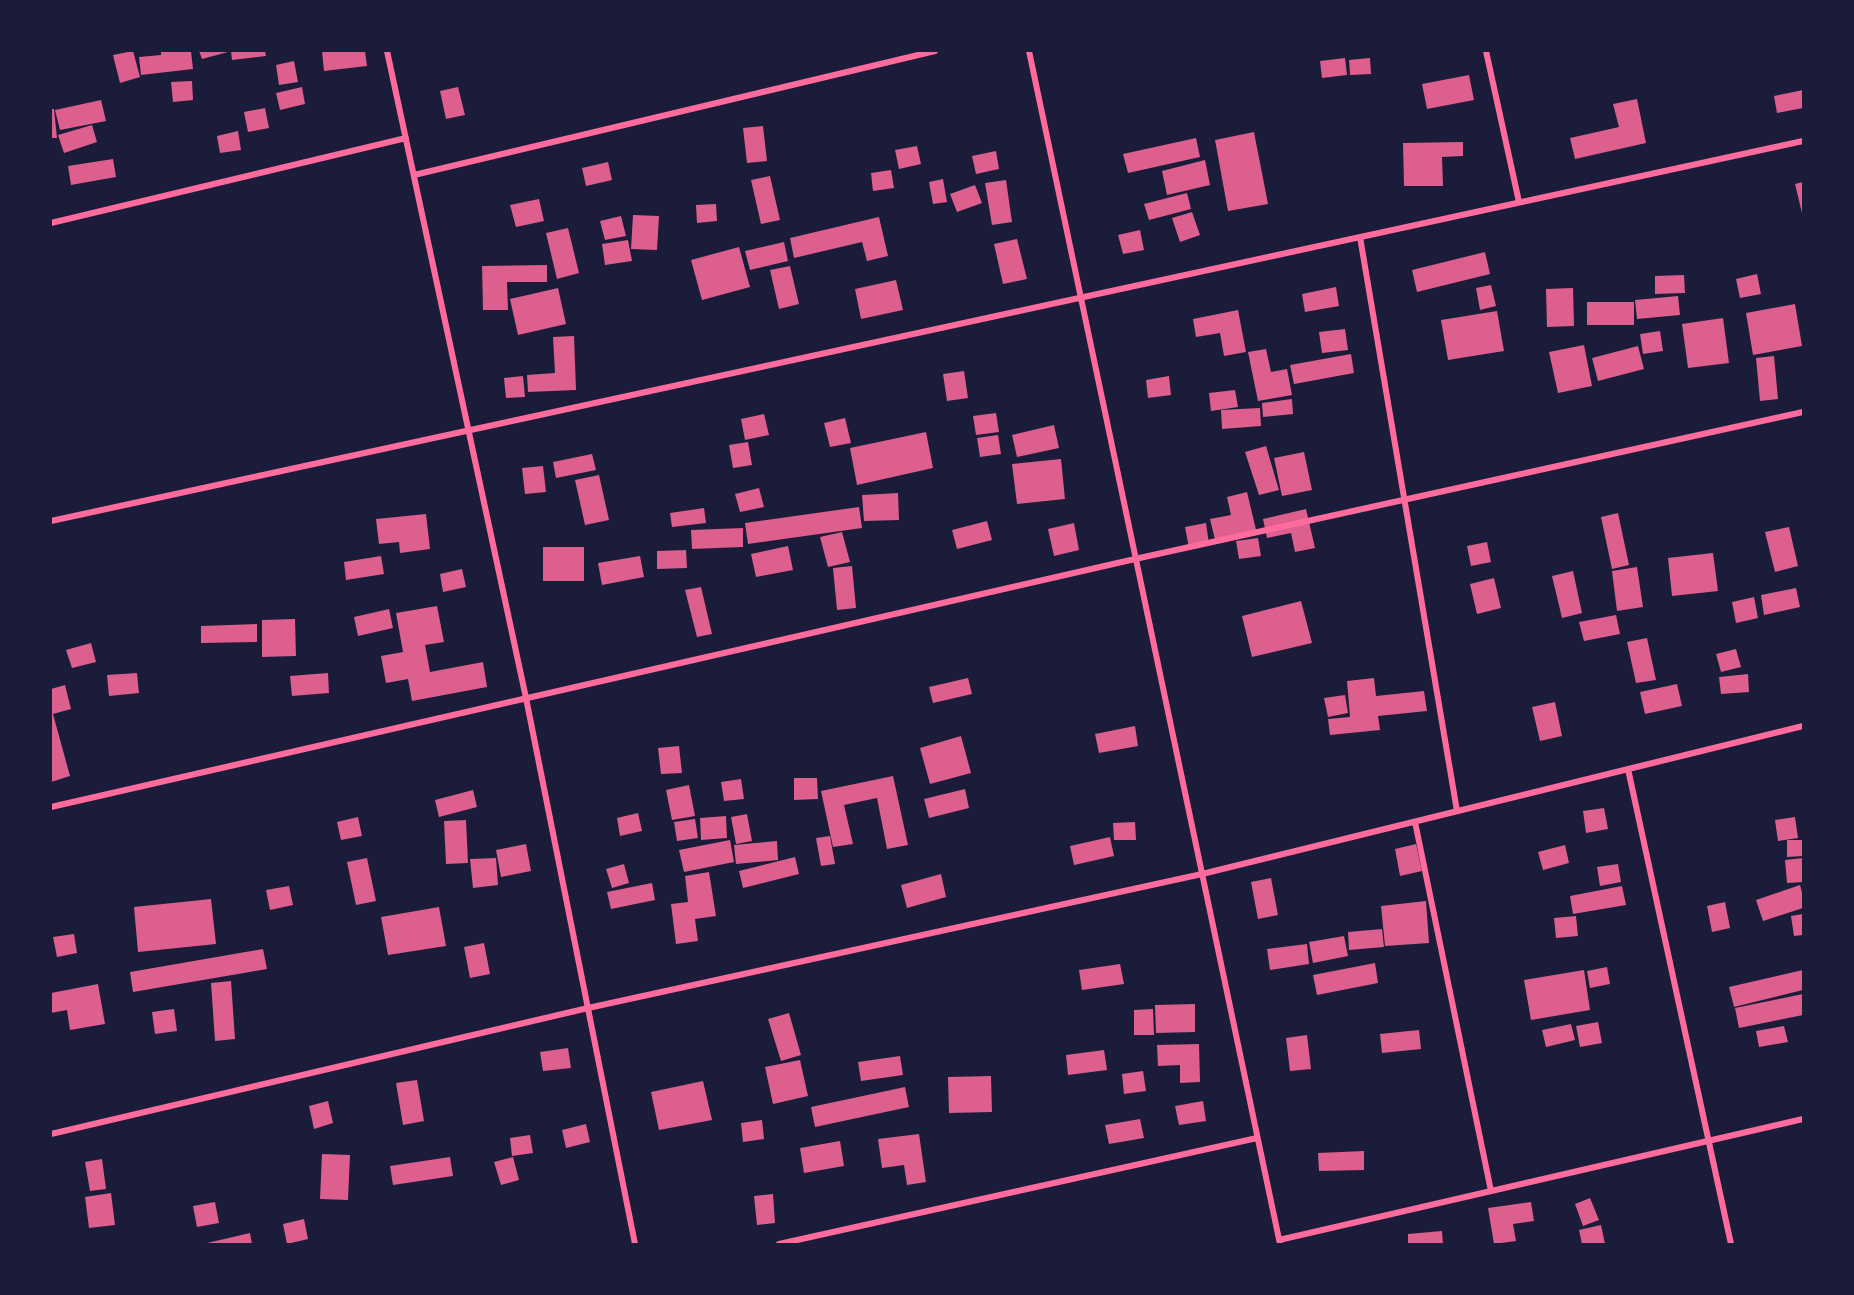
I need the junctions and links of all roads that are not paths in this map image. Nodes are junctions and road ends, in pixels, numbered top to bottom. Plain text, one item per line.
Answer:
1 (387, 51) edge
2 (935, 51) edge
3 (1029, 51) edge
4 (1486, 51) edge
5 (406, 138) junction
6 (1803, 141) edge
7 (414, 175) junction
8 (1520, 202) junction
9 (51, 223) edge
10 (1360, 237) junction
11 (1080, 298) junction
12 (1803, 412) edge
13 (468, 430) junction
14 (1404, 500) junction
15 (51, 521) edge
16 (1136, 559) junction
17 (526, 698) junction
18 (1803, 726) edge
19 (1628, 769) junction
20 (51, 807) edge
21 (1457, 811) junction
22 (1415, 822) junction
23 (1202, 874) junction
24 (588, 1008) junction
25 (1803, 1119) edge
26 (51, 1134) edge
27 (1257, 1138) junction
28 (1707, 1141) junction
29 (1491, 1191) junction
30 (1279, 1242) edge
31 (635, 1244) edge
32 (779, 1244) edge
33 (1731, 1244) edge

1 - 5 street
2 - 7 street
3 - 11 street
4 - 8 street
5 - 7 street
5 - 9 street
6 - 8 street
7 - 13 street
8 - 10 street
10 - 11 street
10 - 14 street
11 - 13 street
11 - 16 street
12 - 14 street
13 - 15 street
13 - 17 street
14 - 16 street
14 - 21 street
16 - 17 street
16 - 23 street
17 - 20 street
17 - 24 street
18 - 19 street
19 - 21 street
19 - 28 street
21 - 22 street
22 - 23 street
22 - 29 street
23 - 24 street
23 - 27 street
24 - 26 street
24 - 31 street
25 - 28 street
27 - 30 street
27 - 32 street
28 - 29 street
28 - 33 street
29 - 30 street

